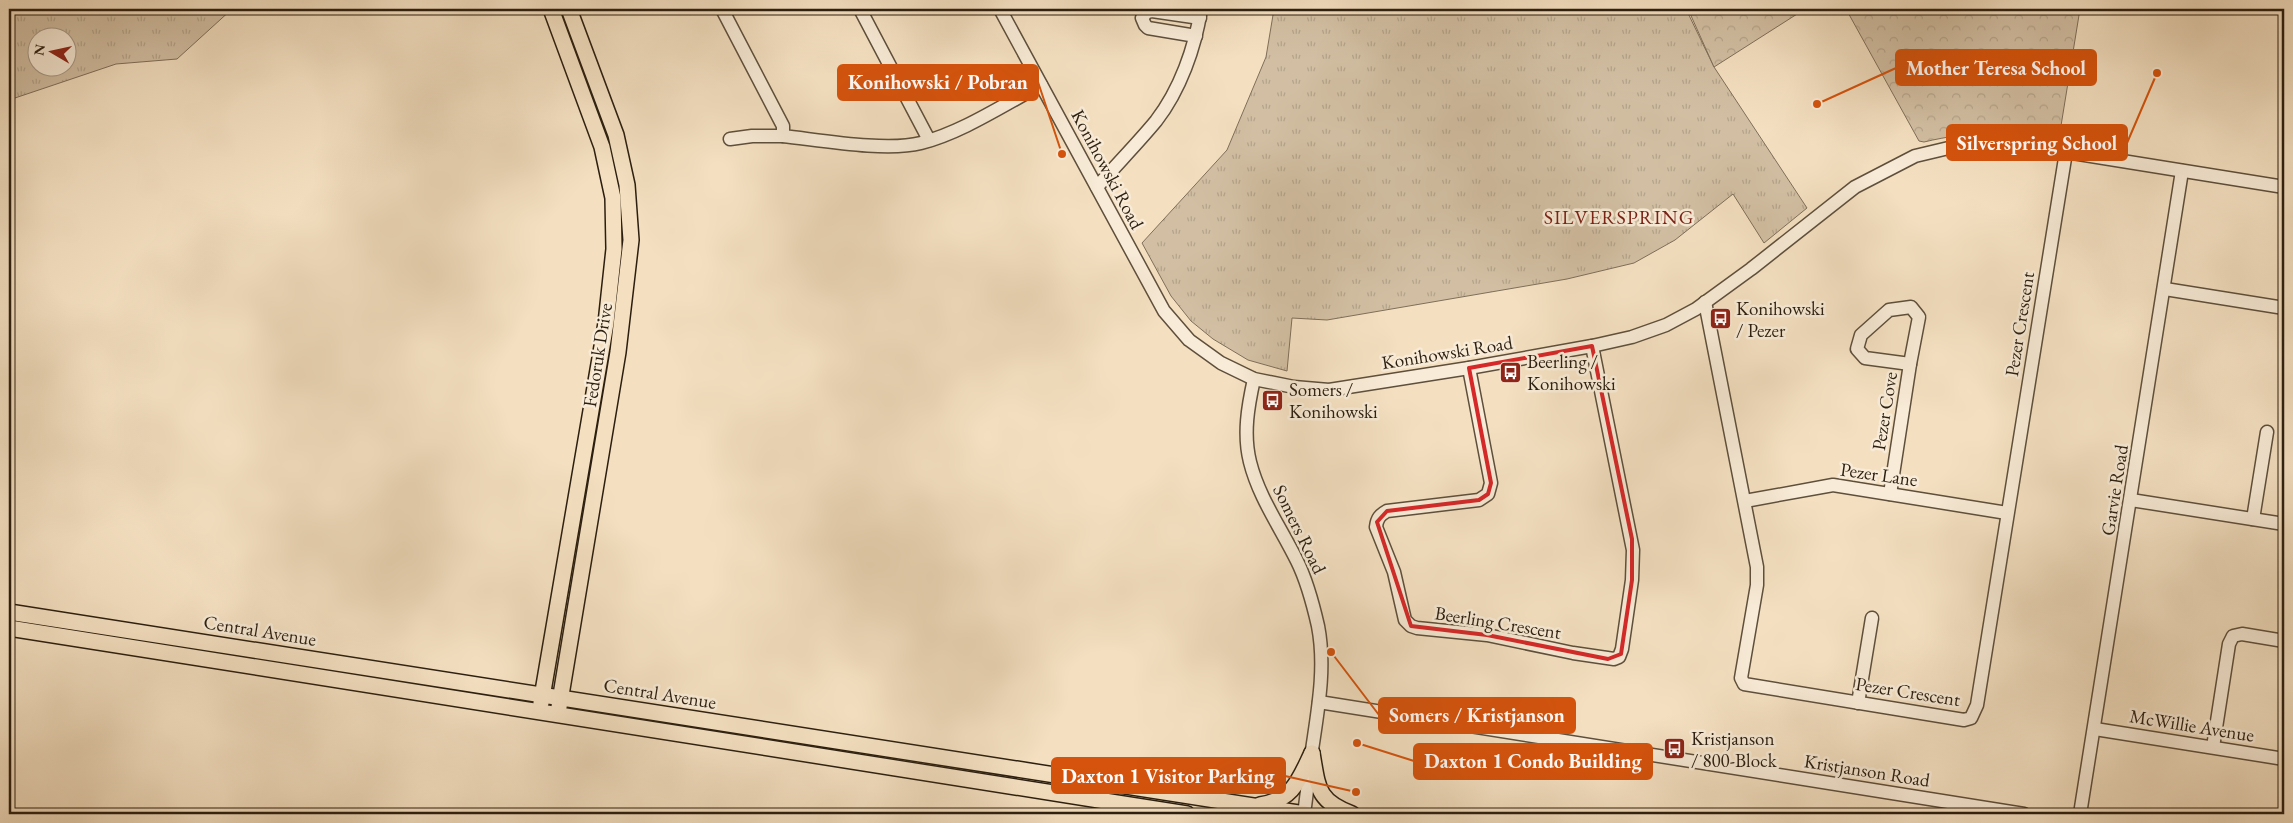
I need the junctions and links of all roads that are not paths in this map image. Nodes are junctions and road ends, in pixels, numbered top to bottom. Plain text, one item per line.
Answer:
1 (551, 9) edge
2 (570, 9) edge
3 (722, 9) edge
4 (860, 9) edge
5 (1000, 9) edge
6 (1201, 13) edge
7 (1196, 36) junction
8 (1041, 85) junction
9 (783, 136) junction
10 (730, 139) dead end
11 (929, 140) junction
12 (2066, 152) junction
13 (2182, 170) junction
14 (1097, 187) junction
15 (2284, 187) edge
16 (2165, 289) junction
17 (1705, 302) junction
18 (2284, 308) edge
19 (1592, 346) junction
20 (1910, 364) junction
21 (1469, 368) junction
22 (1254, 379) junction
23 (2267, 432) dead end
24 (1890, 494) junction
25 (1745, 500) junction
26 (2131, 500) junction
27 (2007, 513) junction
28 (2253, 519) junction
29 (2284, 524) edge
30 (9, 612) edge
31 (1872, 618) dead end
32 (9, 628) edge
33 (2284, 641) edge
34 (543, 694) junction
35 (560, 697) junction
36 (1319, 702) junction
37 (1858, 703) junction
38 (540, 711) junction
39 (558, 714) junction
40 (2095, 729) junction
41 (2213, 747) junction
42 (1312, 753) junction
43 (2284, 759) edge
44 (1255, 806) junction
45 (1187, 814) edge
46 (1304, 814) edge
47 (1352, 814) edge
48 (2024, 814) edge
49 (2080, 814) edge

1 - 34 main road, Fedoruk Drive
2 - 35 main road, Fedoruk Drive
3 - 9 street
4 - 11 street
5 - 8 street, Konihowski Road
6 - 7 street
6 - 7 street
7 - 14 street
8 - 11 street
8 - 14 street, Konihowski Road
9 - 10 street
9 - 11 street
12 - 13 street, Konihowski Road
12 - 17 street, Konihowski Road
12 - 27 street, Pezer Crescent
13 - 15 street, Konihowski Road
13 - 16 street, Garvie Road
14 - 22 street, Konihowski Road
16 - 18 street
16 - 26 street, Garvie Road
17 - 19 street, Konihowski Road
17 - 25 street, Pezer Crescent
19 - 21 street, Konihowski Road
19 - 21 street, Beerling Crescent
20 - 20 street, Pezer Cove
20 - 24 street, Pezer Cove
21 - 22 street, Konihowski Road
22 - 36 street, Somers Road
23 - 28 street
24 - 25 street, Pezer Lane
24 - 27 street, Pezer Lane
25 - 37 street, Pezer Crescent
26 - 28 street
26 - 40 street, Garvie Road
27 - 37 street, Pezer Crescent
28 - 29 street
30 - 34 main road, Central Avenue
31 - 37 street
32 - 38 main road, Central Avenue
33 - 41 street
34 - 35 main road, Central Avenue
34 - 38 main road, Fedoruk Drive
35 - 39 main road, Fedoruk Drive
35 - 44 main road, Central Avenue
36 - 42 street, Somers Road
36 - 48 street, Kristjanson Road
38 - 39 main road, Central Avenue
39 - 45 main road, Central Avenue
40 - 41 street, McWillie Avenue
40 - 49 street, Garvie Road
41 - 43 street, McWillie Avenue
42 - 44 main road
42 - 46 street, Somers Road
42 - 47 main road
44 - 46 main road, Central Avenue

